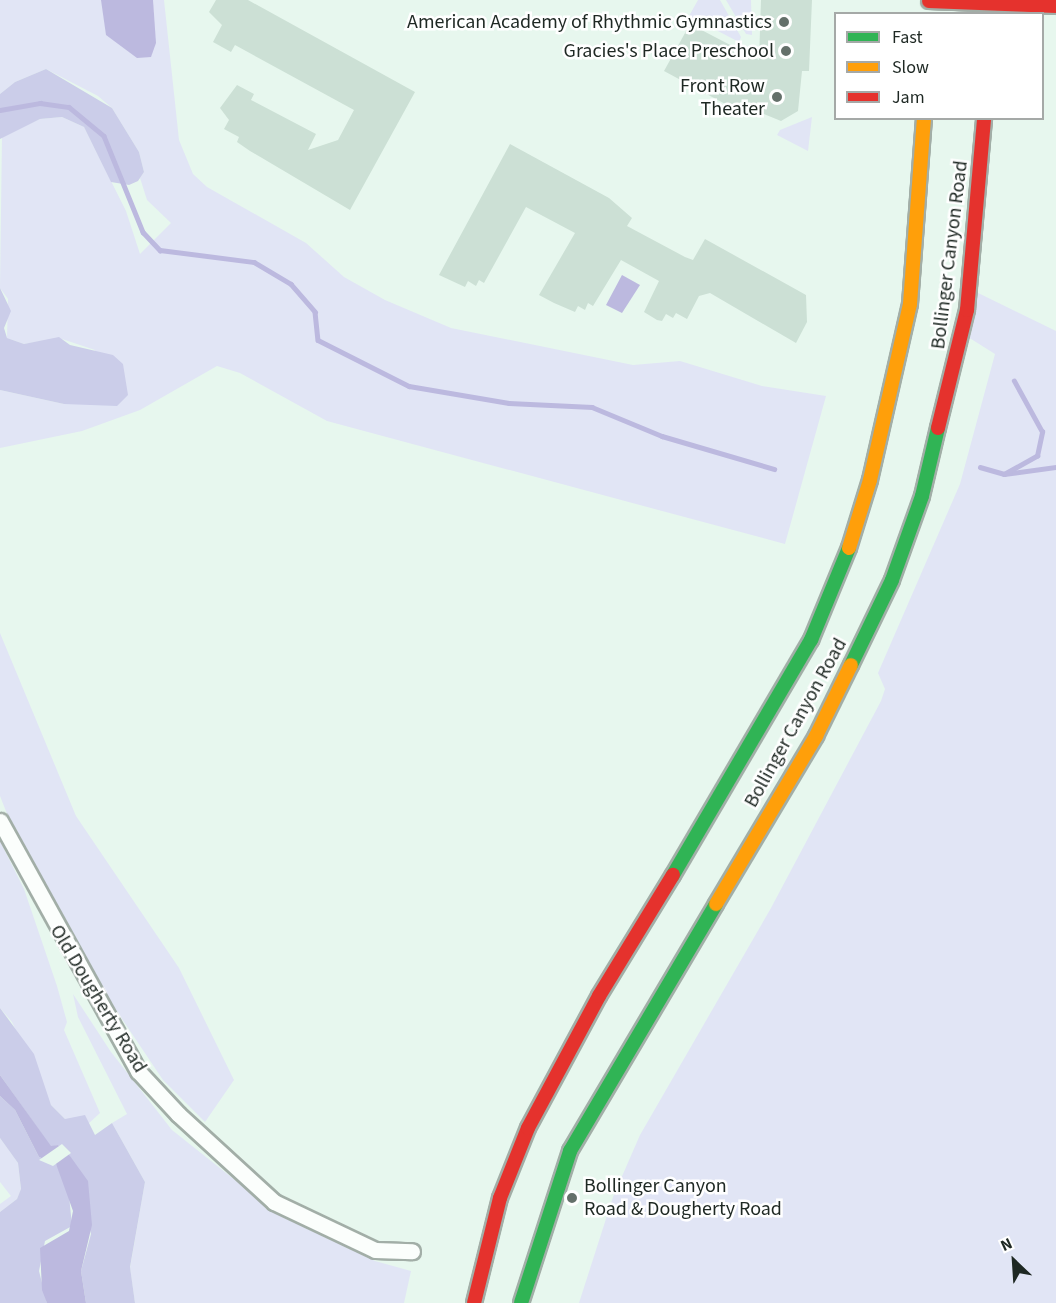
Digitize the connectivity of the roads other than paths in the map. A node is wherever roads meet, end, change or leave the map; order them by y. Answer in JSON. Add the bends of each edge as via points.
{"nodes":[{"id":1,"x":929,"y":0,"type":"edge"},
{"id":2,"x":986,"y":6,"type":"edge"},
{"id":3,"x":1056,"y":6,"type":"edge"},
{"id":4,"x":924,"y":120,"type":"edge"},
{"id":5,"x":984,"y":120,"type":"edge"},
{"id":6,"x":0,"y":821,"type":"edge"},
{"id":7,"x":411,"y":1251,"type":"dead end"},
{"id":8,"x":474,"y":1303,"type":"edge"},
{"id":9,"x":521,"y":1303,"type":"edge"}],
"edges":[{"from":1,"to":2,"type":"main road"},
{"from":2,"to":3,"type":"main road"},
{"from":4,"to":8,"type":"main road","name":"Bollinger Canyon Road","via":[[910,304],[870,480],[846,556],[811,640],[770,715],[593,1006],[537,1109],[500,1198]]},
{"from":5,"to":9,"type":"main road","name":"Bollinger Canyon Road","via":[[965,318],[925,485],[891,580],[816,736],[570,1151]]},
{"from":6,"to":7,"type":"street","name":"Old Dougherty Road","via":[[138,1071],[178,1114],[274,1202],[375,1250]]}]}
